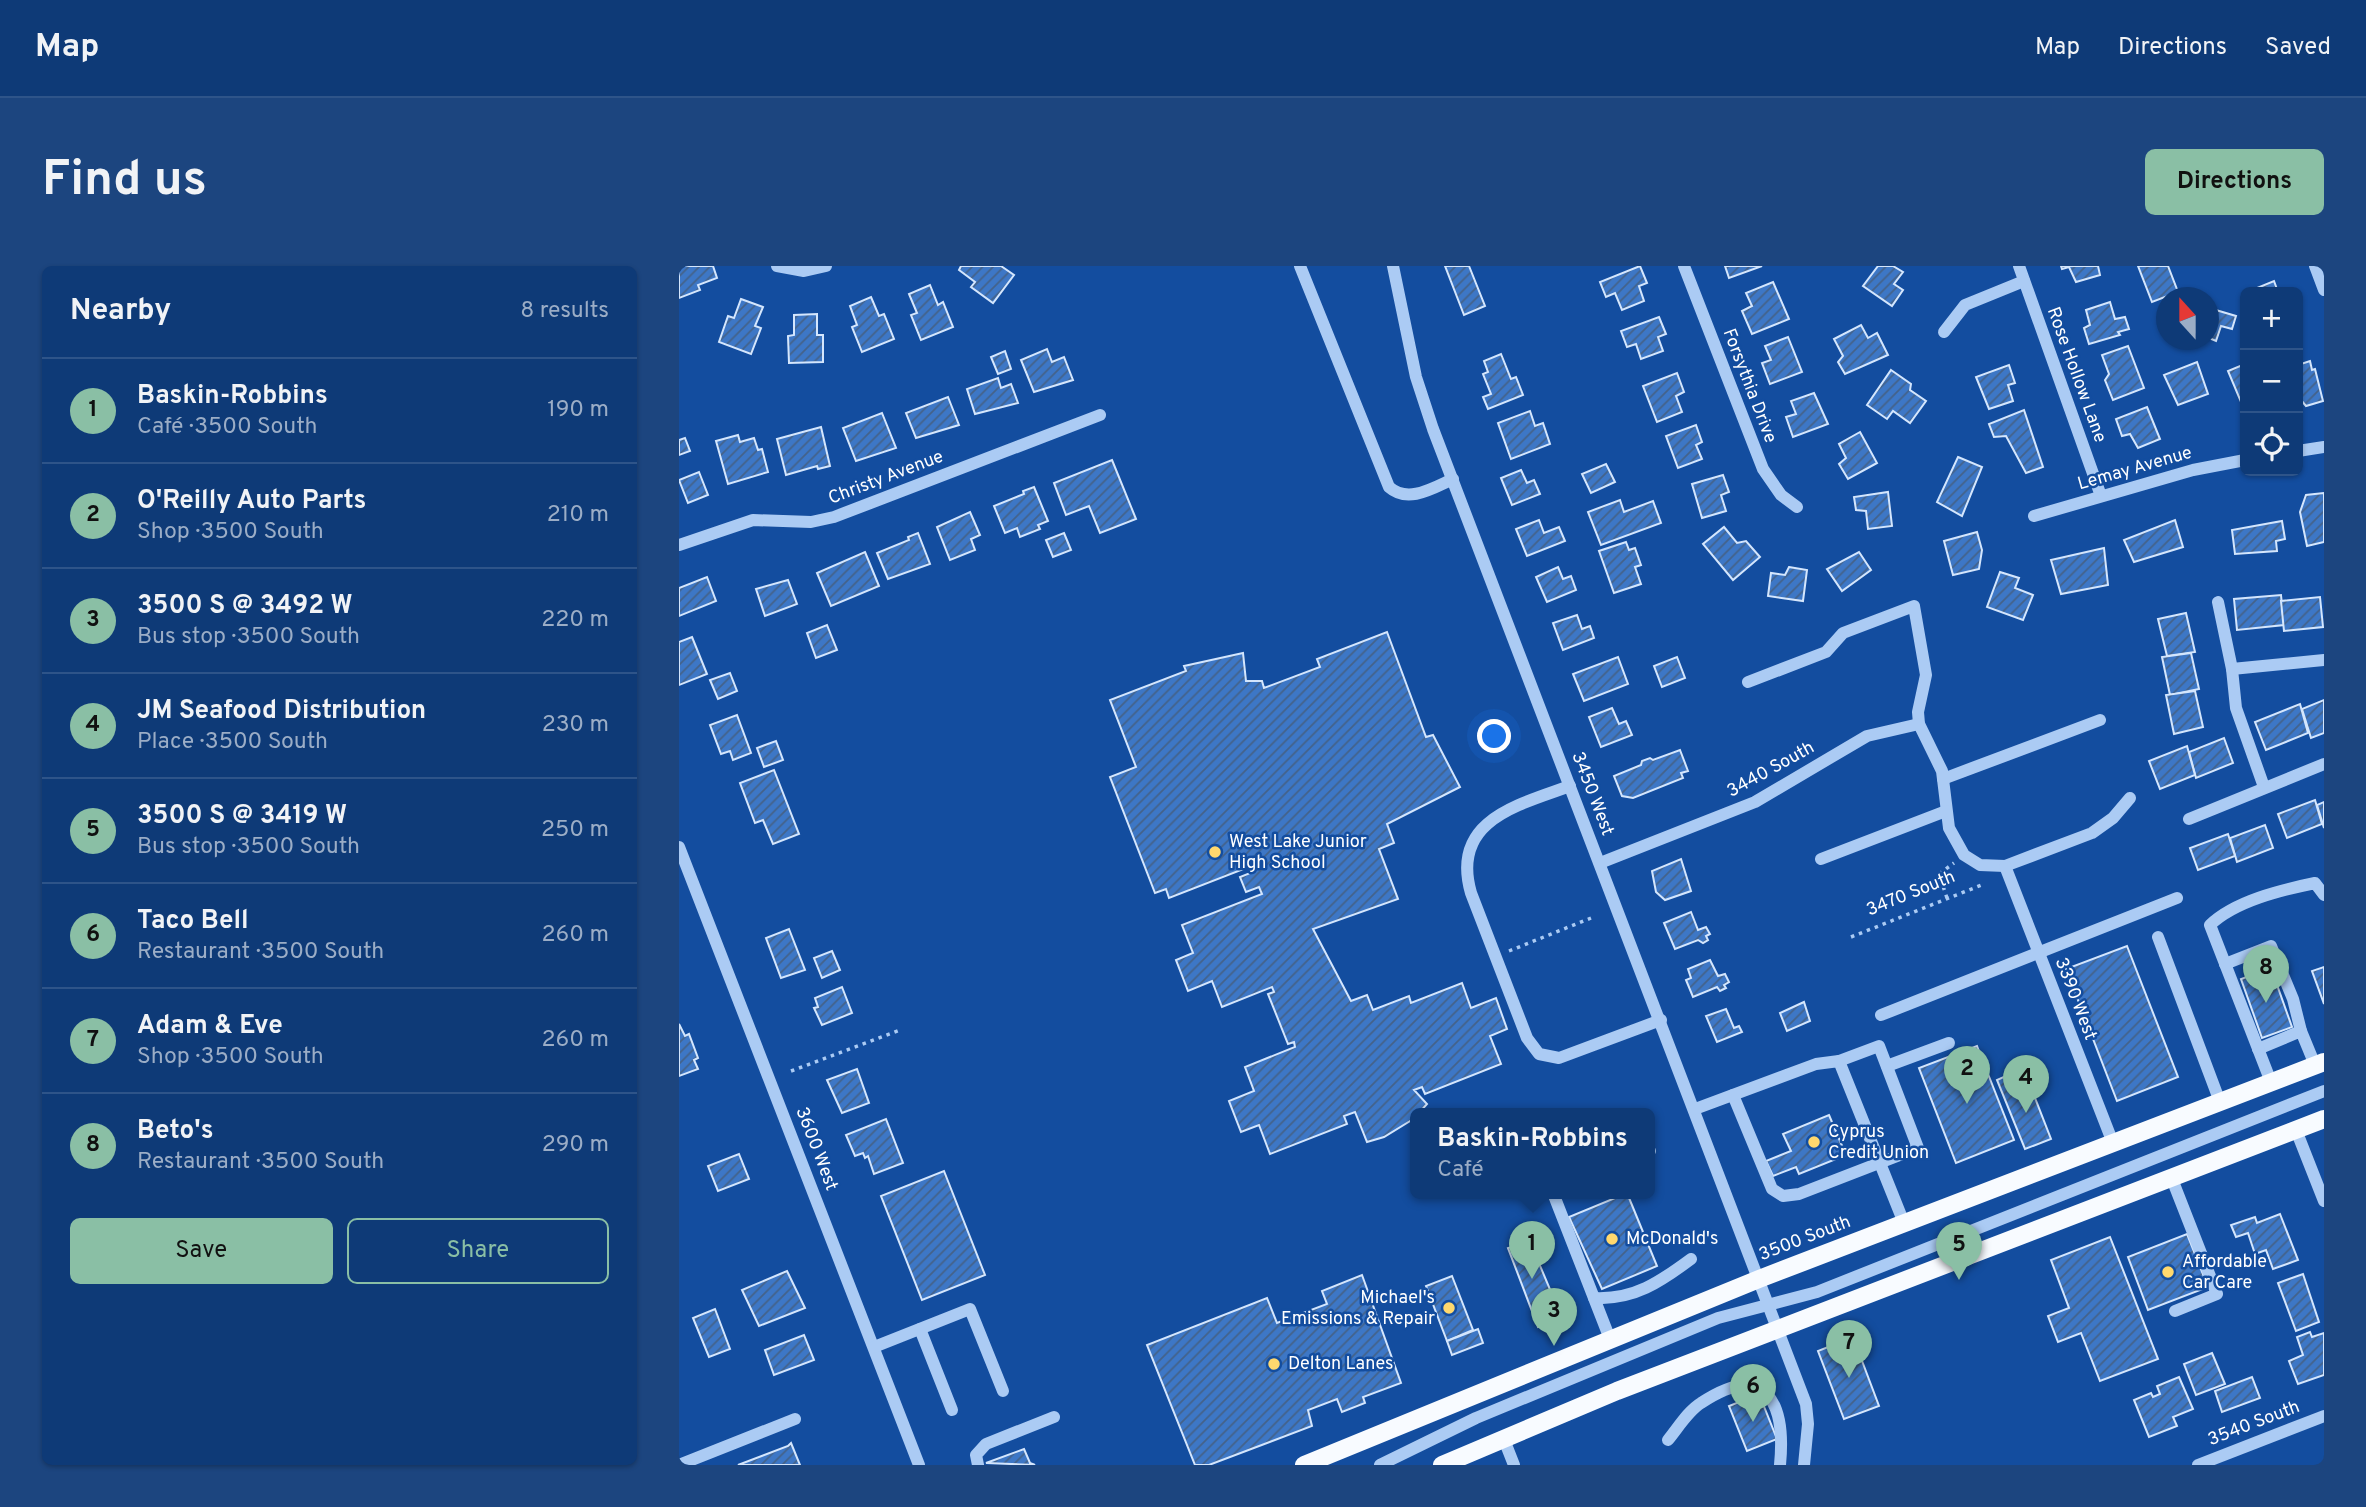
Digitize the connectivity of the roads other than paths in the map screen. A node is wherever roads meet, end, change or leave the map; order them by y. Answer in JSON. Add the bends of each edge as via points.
{"nodes":[{"id":1,"x":778,"y":266,"type":"edge"},
{"id":2,"x":826,"y":266,"type":"edge"},
{"id":3,"x":1300,"y":266,"type":"edge"},
{"id":4,"x":1393,"y":266,"type":"edge"},
{"id":5,"x":1684,"y":266,"type":"edge"},
{"id":6,"x":2019,"y":266,"type":"edge"},
{"id":7,"x":2315,"y":266,"type":"edge"},
{"id":8,"x":2024,"y":281,"type":"junction"},
{"id":9,"x":2324,"y":290,"type":"edge"},
{"id":10,"x":1944,"y":332,"type":"dead end"},
{"id":11,"x":1100,"y":415,"type":"dead end"},
{"id":12,"x":2324,"y":447,"type":"edge"},
{"id":13,"x":2303,"y":450,"type":"edge"},
{"id":14,"x":2240,"y":461,"type":"edge"},
{"id":15,"x":1453,"y":479,"type":"junction"},
{"id":16,"x":2101,"y":496,"type":"junction"},
{"id":17,"x":1797,"y":507,"type":"dead end"},
{"id":18,"x":2035,"y":516,"type":"dead end"},
{"id":19,"x":679,"y":545,"type":"edge"},
{"id":20,"x":2217,"y":602,"type":"dead end"},
{"id":21,"x":2324,"y":660,"type":"edge"},
{"id":22,"x":2232,"y":668,"type":"junction"},
{"id":23,"x":1748,"y":682,"type":"dead end"},
{"id":24,"x":2100,"y":720,"type":"dead end"},
{"id":25,"x":1919,"y":724,"type":"junction"},
{"id":26,"x":2324,"y":764,"type":"edge"},
{"id":27,"x":1943,"y":779,"type":"junction"},
{"id":28,"x":1570,"y":786,"type":"junction"},
{"id":29,"x":2264,"y":787,"type":"junction"},
{"id":30,"x":2130,"y":798,"type":"dead end"},
{"id":31,"x":1946,"y":811,"type":"junction"},
{"id":32,"x":2189,"y":819,"type":"dead end"},
{"id":33,"x":679,"y":846,"type":"edge"},
{"id":34,"x":1821,"y":859,"type":"dead end"},
{"id":35,"x":1600,"y":863,"type":"junction"},
{"id":36,"x":2005,"y":866,"type":"junction"},
{"id":37,"x":2324,"y":895,"type":"edge"},
{"id":38,"x":2177,"y":898,"type":"dead end"},
{"id":39,"x":2158,"y":937,"type":"dead end"},
{"id":40,"x":2038,"y":953,"type":"junction"},
{"id":41,"x":2225,"y":964,"type":"junction"},
{"id":42,"x":1881,"y":1015,"type":"dead end"},
{"id":43,"x":1661,"y":1020,"type":"junction"},
{"id":44,"x":2301,"y":1031,"type":"junction"},
{"id":45,"x":1949,"y":1043,"type":"dead end"},
{"id":46,"x":2258,"y":1049,"type":"junction"},
{"id":47,"x":1839,"y":1061,"type":"junction"},
{"id":48,"x":2320,"y":1063,"type":"edge"},
{"id":49,"x":1887,"y":1066,"type":"junction"},
{"id":50,"x":2271,"y":1082,"type":"junction"},
{"id":51,"x":2324,"y":1091,"type":"edge"},
{"id":52,"x":1733,"y":1095,"type":"junction"},
{"id":53,"x":2220,"y":1102,"type":"junction"},
{"id":54,"x":1695,"y":1109,"type":"junction"},
{"id":55,"x":2324,"y":1119,"type":"edge"},
{"id":56,"x":2296,"y":1130,"type":"junction"},
{"id":57,"x":2113,"y":1143,"type":"junction"},
{"id":58,"x":1881,"y":1162,"type":"junction"},
{"id":59,"x":2318,"y":1168,"type":"edge"},
{"id":60,"x":2172,"y":1179,"type":"junction"},
{"id":61,"x":1555,"y":1199,"type":"edge"},
{"id":62,"x":2324,"y":1201,"type":"edge"},
{"id":63,"x":1905,"y":1223,"type":"junction"},
{"id":64,"x":1691,"y":1259,"type":"dead end"},
{"id":65,"x":1759,"y":1279,"type":"junction"},
{"id":66,"x":1594,"y":1298,"type":"junction"},
{"id":67,"x":1769,"y":1304,"type":"junction"},
{"id":68,"x":2175,"y":1311,"type":"dead end"},
{"id":69,"x":920,"y":1329,"type":"junction"},
{"id":70,"x":1779,"y":1329,"type":"junction"},
{"id":71,"x":1610,"y":1339,"type":"junction"},
{"id":72,"x":874,"y":1347,"type":"junction"},
{"id":73,"x":1003,"y":1391,"type":"dead end"},
{"id":74,"x":953,"y":1410,"type":"dead end"},
{"id":75,"x":2324,"y":1416,"type":"edge"},
{"id":76,"x":1054,"y":1417,"type":"dead end"},
{"id":77,"x":795,"y":1419,"type":"dead end"},
{"id":78,"x":1503,"y":1437,"type":"junction"},
{"id":79,"x":1668,"y":1440,"type":"dead end"},
{"id":80,"x":679,"y":1465,"type":"edge"},
{"id":81,"x":919,"y":1465,"type":"edge"},
{"id":82,"x":978,"y":1465,"type":"edge"},
{"id":83,"x":1304,"y":1465,"type":"edge"},
{"id":84,"x":1380,"y":1465,"type":"edge"},
{"id":85,"x":1443,"y":1465,"type":"edge"},
{"id":86,"x":1514,"y":1465,"type":"edge"},
{"id":87,"x":1780,"y":1465,"type":"edge"},
{"id":88,"x":1804,"y":1465,"type":"edge"},
{"id":89,"x":2197,"y":1465,"type":"edge"}],
"edges":[{"from":1,"to":2,"type":"street","via":[[804,271]]},
{"from":3,"to":15,"type":"street","via":[[1389,487],[1396,493],[1415,495]]},
{"from":4,"to":15,"type":"street","name":"3450 West","via":[[1416,377]]},
{"from":5,"to":17,"type":"street","name":"Forsythia Drive","via":[[1763,469],[1781,495]]},
{"from":6,"to":8,"type":"street","name":"Rose Hollow Lane"},
{"from":7,"to":9,"type":"street"},
{"from":8,"to":10,"type":"street","via":[[1965,305]]},
{"from":8,"to":16,"type":"street","name":"Rose Hollow Lane"},
{"from":11,"to":19,"type":"street","name":"Christy Avenue","via":[[834,517],[811,522],[753,520]]},
{"from":12,"to":13,"type":"street"},
{"from":14,"to":16,"type":"street","name":"Lemay Avenue"},
{"from":15,"to":28,"type":"street","name":"3450 West"},
{"from":16,"to":18,"type":"street","name":"Lemay Avenue"},
{"from":20,"to":22,"type":"street"},
{"from":21,"to":22,"type":"street"},
{"from":22,"to":29,"type":"street","via":[[2237,709]]},
{"from":23,"to":25,"type":"street","via":[[1826,652],[1843,633],[1914,606],[1926,675]]},
{"from":24,"to":27,"type":"street"},
{"from":25,"to":27,"type":"street"},
{"from":25,"to":35,"type":"street","name":"3440 South","via":[[1867,736],[1755,802]]},
{"from":26,"to":29,"type":"street"},
{"from":27,"to":31,"type":"street"},
{"from":28,"to":35,"type":"street","name":"3450 West"},
{"from":28,"to":43,"type":"street","via":[[1503,812],[1485,825],[1469,851],[1471,893],[1530,1044],[1539,1054],[1551,1058]]},
{"from":29,"to":32,"type":"street"},
{"from":30,"to":36,"type":"street","via":[[2092,833]]},
{"from":31,"to":34,"type":"street"},
{"from":31,"to":36,"type":"street","via":[[1952,837],[1964,855],[1980,865]]},
{"from":33,"to":72,"type":"street","name":"3600 West"},
{"from":35,"to":43,"type":"street","name":"3450 West"},
{"from":36,"to":40,"type":"street","name":"3390 West"},
{"from":37,"to":41,"type":"street","via":[[2315,883],[2224,912],[2210,925]]},
{"from":38,"to":40,"type":"street"},
{"from":39,"to":53,"type":"street"},
{"from":40,"to":42,"type":"street"},
{"from":40,"to":57,"type":"street","name":"3390 West"},
{"from":41,"to":44,"type":"street","via":[[2271,946]]},
{"from":41,"to":46,"type":"street"},
{"from":43,"to":54,"type":"street","name":"3450 West"},
{"from":44,"to":46,"type":"street"},
{"from":44,"to":48,"type":"street"},
{"from":45,"to":49,"type":"street"},
{"from":46,"to":50,"type":"street"},
{"from":47,"to":49,"type":"street","via":[[1879,1046]]},
{"from":47,"to":52,"type":"street","via":[[1816,1064]]},
{"from":47,"to":58,"type":"street"},
{"from":48,"to":50,"type":"main road","name":"3500 South"},
{"from":49,"to":58,"type":"street","via":[[1918,1148]]},
{"from":50,"to":53,"type":"main road","name":"3500 South"},
{"from":51,"to":67,"type":"street","via":[[1817,1292]]},
{"from":52,"to":54,"type":"street"},
{"from":52,"to":58,"type":"street","via":[[1772,1189],[1783,1196]]},
{"from":53,"to":57,"type":"main road","name":"3500 South"},
{"from":54,"to":65,"type":"street","name":"3450 West"},
{"from":55,"to":56,"type":"main road"},
{"from":56,"to":59,"type":"street"},
{"from":56,"to":60,"type":"main road"},
{"from":57,"to":63,"type":"main road","name":"3500 South"},
{"from":58,"to":63,"type":"street"},
{"from":59,"to":62,"type":"street"},
{"from":60,"to":68,"type":"street","via":[[2217,1294]]},
{"from":60,"to":70,"type":"main road"},
{"from":61,"to":66,"type":"street"},
{"from":63,"to":65,"type":"main road","name":"3500 South"},
{"from":64,"to":66,"type":"street","via":[[1659,1283],[1617,1299]]},
{"from":65,"to":67,"type":"street","name":"3450 West"},
{"from":65,"to":71,"type":"main road","name":"3500 South"},
{"from":66,"to":71,"type":"street"},
{"from":67,"to":70,"type":"street","name":"3450 West"},
{"from":67,"to":84,"type":"street","via":[[1718,1318],[1572,1377]]},
{"from":69,"to":72,"type":"street"},
{"from":69,"to":73,"type":"street","via":[[970,1309]]},
{"from":69,"to":74,"type":"street"},
{"from":70,"to":78,"type":"main road"},
{"from":70,"to":88,"type":"street","name":"3450 West","via":[[1808,1410]]},
{"from":71,"to":83,"type":"main road","name":"3500 South"},
{"from":72,"to":81,"type":"street","name":"3600 West"},
{"from":75,"to":89,"type":"street","name":"3540 South"},
{"from":76,"to":82,"type":"street","via":[[986,1444],[976,1455]]},
{"from":77,"to":80,"type":"street"},
{"from":78,"to":85,"type":"main road"},
{"from":78,"to":86,"type":"street"},
{"from":79,"to":87,"type":"street","via":[[1699,1403],[1742,1385],[1757,1385],[1767,1394],[1781,1429]]}]}
